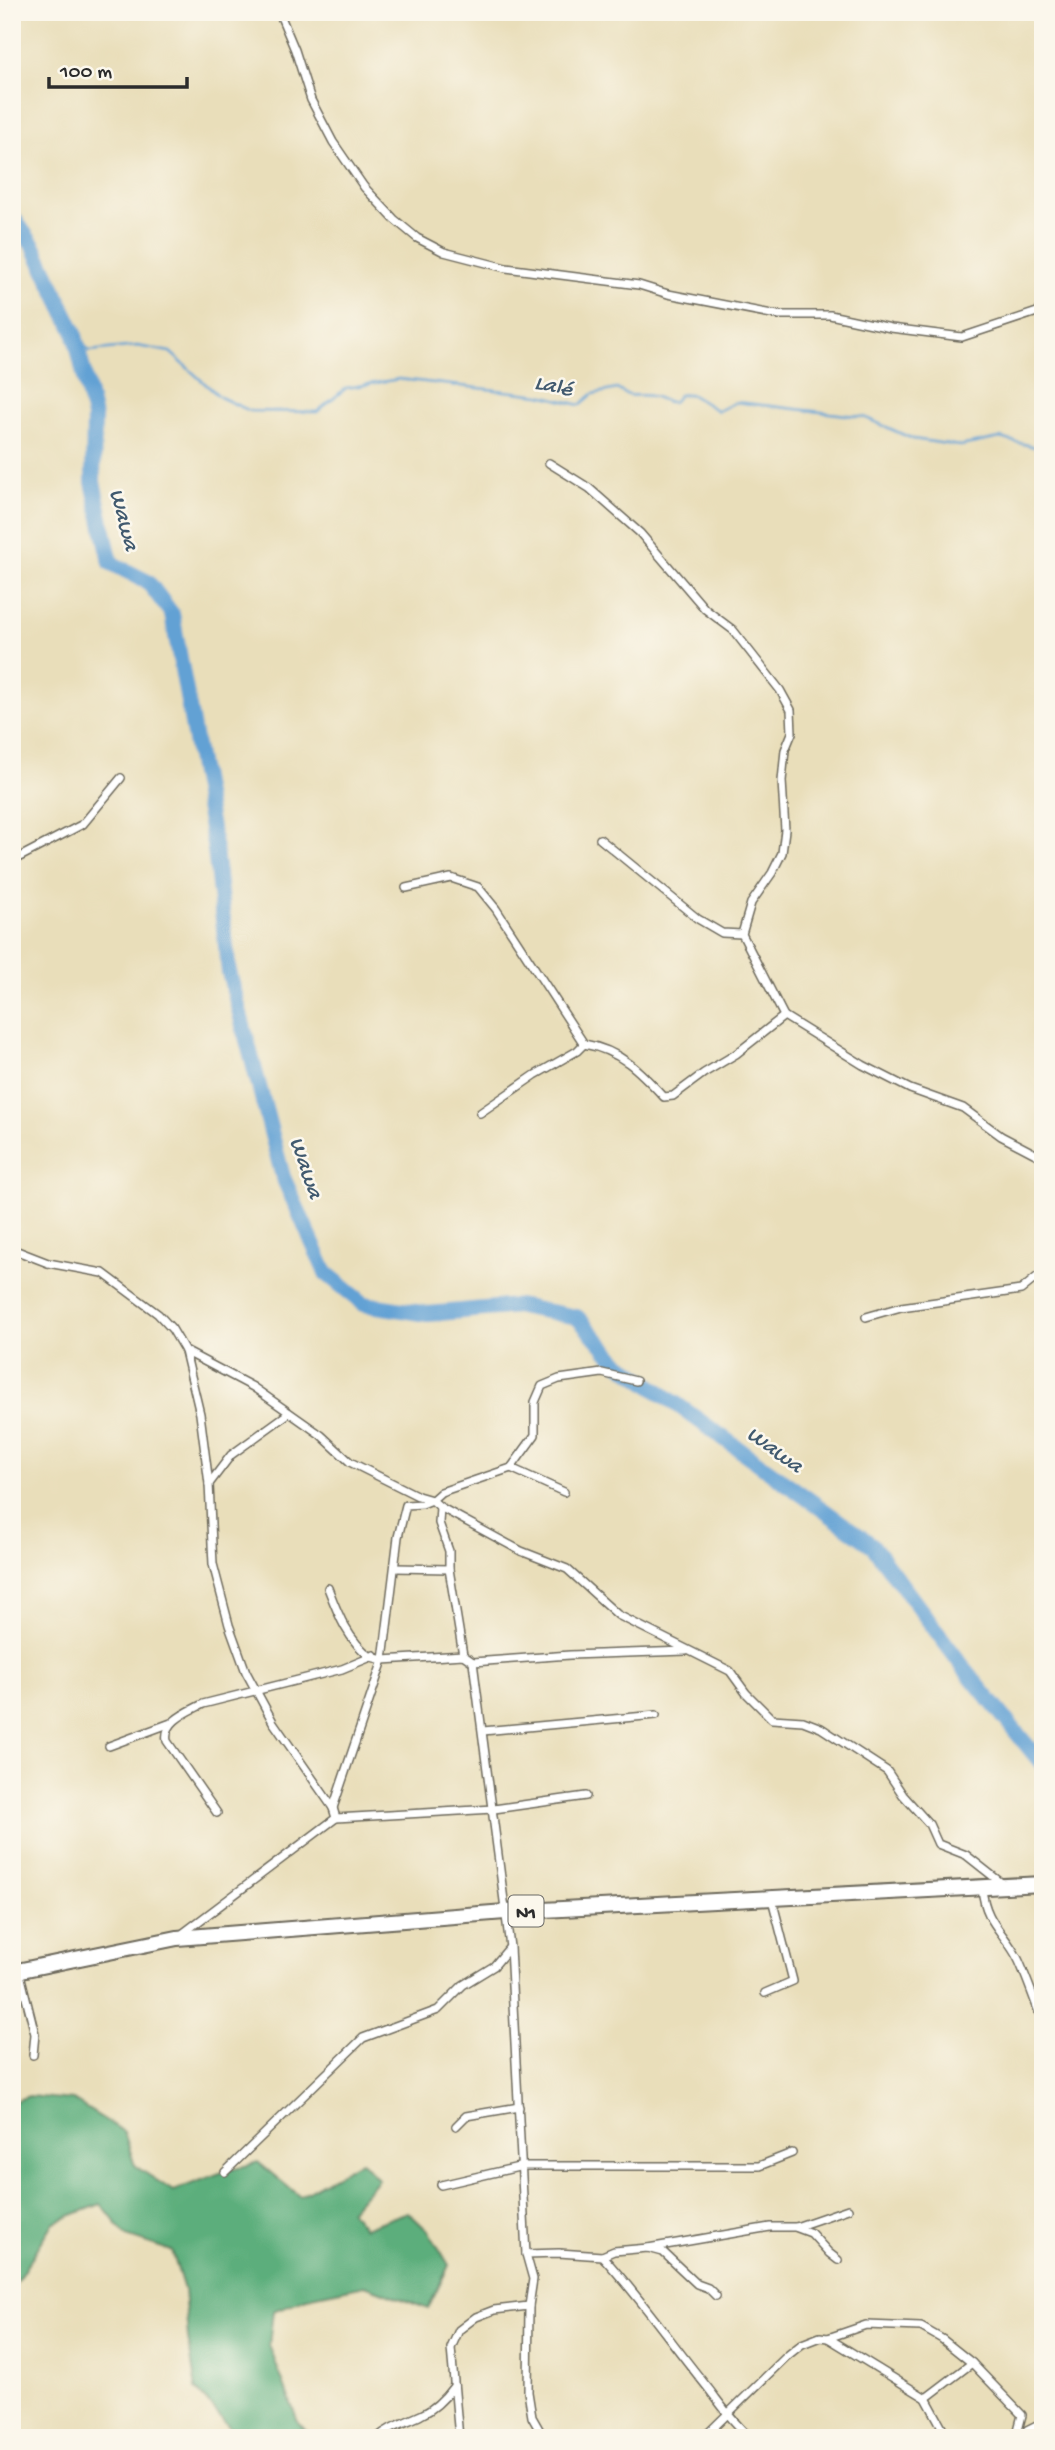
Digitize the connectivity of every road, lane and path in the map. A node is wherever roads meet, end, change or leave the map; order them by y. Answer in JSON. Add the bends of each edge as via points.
{"nodes":[{"id":1,"x":279,"y":12,"type":"edge"},
{"id":2,"x":1043,"y":310,"type":"edge"},
{"id":3,"x":549,"y":463,"type":"dead end"},
{"id":4,"x":121,"y":778,"type":"dead end"},
{"id":5,"x":600,"y":839,"type":"dead end"},
{"id":6,"x":12,"y":861,"type":"edge"},
{"id":7,"x":406,"y":888,"type":"dead end"},
{"id":8,"x":742,"y":934,"type":"junction"},
{"id":9,"x":784,"y":1016,"type":"junction"},
{"id":10,"x":584,"y":1044,"type":"junction"},
{"id":11,"x":480,"y":1113,"type":"dead end"},
{"id":12,"x":1043,"y":1158,"type":"edge"},
{"id":13,"x":12,"y":1250,"type":"edge"},
{"id":14,"x":1043,"y":1272,"type":"edge"},
{"id":15,"x":866,"y":1317,"type":"dead end"},
{"id":16,"x":185,"y":1351,"type":"junction"},
{"id":17,"x":636,"y":1381,"type":"dead end"},
{"id":18,"x":289,"y":1413,"type":"junction"},
{"id":19,"x":511,"y":1468,"type":"junction"},
{"id":20,"x":209,"y":1484,"type":"junction"},
{"id":21,"x":564,"y":1492,"type":"dead end"},
{"id":22,"x":432,"y":1500,"type":"junction"},
{"id":23,"x":440,"y":1507,"type":"junction"},
{"id":24,"x":395,"y":1568,"type":"junction"},
{"id":25,"x":449,"y":1569,"type":"junction"},
{"id":26,"x":328,"y":1588,"type":"dead end"},
{"id":27,"x":384,"y":1651,"type":"junction"},
{"id":28,"x":686,"y":1651,"type":"junction"},
{"id":29,"x":463,"y":1655,"type":"junction"},
{"id":30,"x":371,"y":1657,"type":"junction"},
{"id":31,"x":383,"y":1660,"type":"junction"},
{"id":32,"x":473,"y":1662,"type":"junction"},
{"id":33,"x":257,"y":1692,"type":"junction"},
{"id":34,"x":656,"y":1715,"type":"dead end"},
{"id":35,"x":171,"y":1723,"type":"junction"},
{"id":36,"x":483,"y":1731,"type":"junction"},
{"id":37,"x":109,"y":1746,"type":"dead end"},
{"id":38,"x":586,"y":1796,"type":"dead end"},
{"id":39,"x":333,"y":1808,"type":"junction"},
{"id":40,"x":494,"y":1809,"type":"junction"},
{"id":41,"x":217,"y":1813,"type":"dead end"},
{"id":42,"x":336,"y":1818,"type":"junction"},
{"id":43,"x":1043,"y":1884,"type":"edge"},
{"id":44,"x":1004,"y":1886,"type":"junction"},
{"id":45,"x":982,"y":1888,"type":"junction"},
{"id":46,"x":771,"y":1898,"type":"junction"},
{"id":47,"x":505,"y":1912,"type":"junction"},
{"id":48,"x":177,"y":1938,"type":"junction"},
{"id":49,"x":510,"y":1947,"type":"junction"},
{"id":50,"x":16,"y":1971,"type":"edge"},
{"id":51,"x":765,"y":1993,"type":"dead end"},
{"id":52,"x":1043,"y":2023,"type":"edge"},
{"id":53,"x":33,"y":2055,"type":"dead end"},
{"id":54,"x":519,"y":2107,"type":"junction"},
{"id":55,"x":456,"y":2126,"type":"dead end"},
{"id":56,"x":792,"y":2152,"type":"dead end"},
{"id":57,"x":523,"y":2166,"type":"junction"},
{"id":58,"x":225,"y":2172,"type":"dead end"},
{"id":59,"x":441,"y":2185,"type":"dead end"},
{"id":60,"x":848,"y":2209,"type":"dead end"},
{"id":61,"x":795,"y":2227,"type":"junction"},
{"id":62,"x":648,"y":2248,"type":"junction"},
{"id":63,"x":526,"y":2254,"type":"junction"},
{"id":64,"x":603,"y":2256,"type":"junction"},
{"id":65,"x":838,"y":2260,"type":"dead end"},
{"id":66,"x":716,"y":2296,"type":"dead end"},
{"id":67,"x":529,"y":2306,"type":"junction"},
{"id":68,"x":828,"y":2338,"type":"junction"},
{"id":69,"x":972,"y":2363,"type":"junction"},
{"id":70,"x":454,"y":2385,"type":"junction"},
{"id":71,"x":926,"y":2398,"type":"junction"},
{"id":72,"x":729,"y":2414,"type":"junction"},
{"id":73,"x":1043,"y":2422,"type":"edge"},
{"id":74,"x":377,"y":2438,"type":"edge"},
{"id":75,"x":459,"y":2438,"type":"edge"},
{"id":76,"x":544,"y":2438,"type":"edge"},
{"id":77,"x":703,"y":2438,"type":"edge"},
{"id":78,"x":751,"y":2438,"type":"edge"},
{"id":79,"x":948,"y":2438,"type":"edge"},
{"id":80,"x":1017,"y":2438,"type":"edge"}],
"edges":[{"from":1,"to":2,"type":"street","via":[[311,100],[333,142],[364,187],[394,219],[444,252],[506,268],[639,285],[777,315],[830,315],[962,337]]},
{"from":3,"to":8,"type":"street","via":[[589,488],[640,534],[705,609],[733,630],[791,710],[792,733],[782,781],[782,853],[751,903]]},
{"from":4,"to":6,"type":"street","via":[[83,824]]},
{"from":5,"to":8,"type":"street","via":[[698,919],[722,933]]},
{"from":7,"to":10,"type":"street","via":[[451,878],[478,887]]},
{"from":8,"to":9,"type":"street"},
{"from":9,"to":10,"type":"street","via":[[673,1096],[664,1097],[618,1054]]},
{"from":9,"to":12,"type":"street","via":[[886,1077],[962,1108]]},
{"from":10,"to":11,"type":"street"},
{"from":13,"to":16,"type":"street","via":[[48,1263],[103,1273],[158,1314]]},
{"from":14,"to":15,"type":"street","via":[[1021,1290],[901,1307]]},
{"from":16,"to":18,"type":"street","via":[[253,1387]]},
{"from":16,"to":20,"type":"street","via":[[200,1414]]},
{"from":17,"to":19,"type":"street","via":[[602,1373],[542,1386],[535,1402],[535,1435]]},
{"from":18,"to":20,"type":"street","via":[[231,1455]]},
{"from":18,"to":22,"type":"street","via":[[350,1462]]},
{"from":19,"to":21,"type":"street"},
{"from":19,"to":22,"type":"street","via":[[441,1492]]},
{"from":20,"to":33,"type":"street","via":[[213,1564],[229,1625]]},
{"from":22,"to":23,"type":"street"},
{"from":22,"to":24,"type":"street","via":[[406,1505]]},
{"from":23,"to":25,"type":"street"},
{"from":23,"to":28,"type":"street","via":[[521,1551],[567,1569],[618,1615]]},
{"from":24,"to":25,"type":"street"},
{"from":24,"to":27,"type":"street"},
{"from":25,"to":29,"type":"street"},
{"from":26,"to":30,"type":"street","via":[[345,1628],[359,1649]]},
{"from":27,"to":30,"type":"street"},
{"from":27,"to":31,"type":"street"},
{"from":28,"to":32,"type":"street"},
{"from":28,"to":44,"type":"street","via":[[730,1671],[772,1719],[803,1721],[821,1728],[887,1771],[929,1824],[938,1844],[966,1855]]},
{"from":29,"to":31,"type":"street"},
{"from":29,"to":32,"type":"street"},
{"from":30,"to":31,"type":"street"},
{"from":30,"to":33,"type":"street"},
{"from":31,"to":39,"type":"street"},
{"from":32,"to":36,"type":"street"},
{"from":33,"to":35,"type":"street","via":[[204,1704]]},
{"from":33,"to":39,"type":"street"},
{"from":34,"to":36,"type":"street"},
{"from":35,"to":37,"type":"street"},
{"from":35,"to":41,"type":"street","via":[[167,1741]]},
{"from":36,"to":40,"type":"street"},
{"from":38,"to":40,"type":"street"},
{"from":39,"to":42,"type":"street"},
{"from":40,"to":42,"type":"street"},
{"from":40,"to":47,"type":"street"},
{"from":42,"to":48,"type":"street"},
{"from":43,"to":44,"type":"highway","number":"N1"},
{"from":44,"to":45,"type":"highway","number":"N1"},
{"from":45,"to":46,"type":"highway","number":"N1"},
{"from":45,"to":52,"type":"street","via":[[993,1925],[1018,1958]]},
{"from":46,"to":47,"type":"highway","number":"N1"},
{"from":46,"to":51,"type":"street","via":[[793,1981]]},
{"from":47,"to":48,"type":"highway","number":"N1"},
{"from":47,"to":49,"type":"street"},
{"from":48,"to":50,"type":"highway","number":"N1"},
{"from":49,"to":54,"type":"street"},
{"from":49,"to":58,"type":"street","via":[[494,1966],[463,1985],[438,2010],[363,2038]]},
{"from":50,"to":53,"type":"street","via":[[35,2034]]},
{"from":54,"to":55,"type":"street","via":[[466,2116]]},
{"from":54,"to":57,"type":"street"},
{"from":56,"to":57,"type":"street","via":[[759,2166]]},
{"from":57,"to":59,"type":"street"},
{"from":57,"to":63,"type":"street"},
{"from":60,"to":61,"type":"street"},
{"from":61,"to":62,"type":"street","via":[[770,2227]]},
{"from":61,"to":65,"type":"street","via":[[811,2233]]},
{"from":62,"to":64,"type":"street"},
{"from":62,"to":66,"type":"street","via":[[663,2252]]},
{"from":63,"to":64,"type":"street"},
{"from":63,"to":67,"type":"street","via":[[533,2279]]},
{"from":64,"to":72,"type":"street"},
{"from":67,"to":70,"type":"street","via":[[476,2316],[459,2330],[451,2348]]},
{"from":67,"to":76,"type":"street","via":[[528,2392]]},
{"from":68,"to":69,"type":"street","via":[[866,2325],[921,2327]]},
{"from":68,"to":71,"type":"street"},
{"from":68,"to":72,"type":"street","via":[[820,2337],[794,2350]]},
{"from":69,"to":71,"type":"street"},
{"from":69,"to":80,"type":"street","via":[[1022,2415]]},
{"from":70,"to":74,"type":"street","via":[[424,2414],[387,2428]]},
{"from":70,"to":75,"type":"street"},
{"from":71,"to":79,"type":"street"},
{"from":72,"to":77,"type":"street"},
{"from":72,"to":78,"type":"street"},
{"from":73,"to":80,"type":"street"}]}
